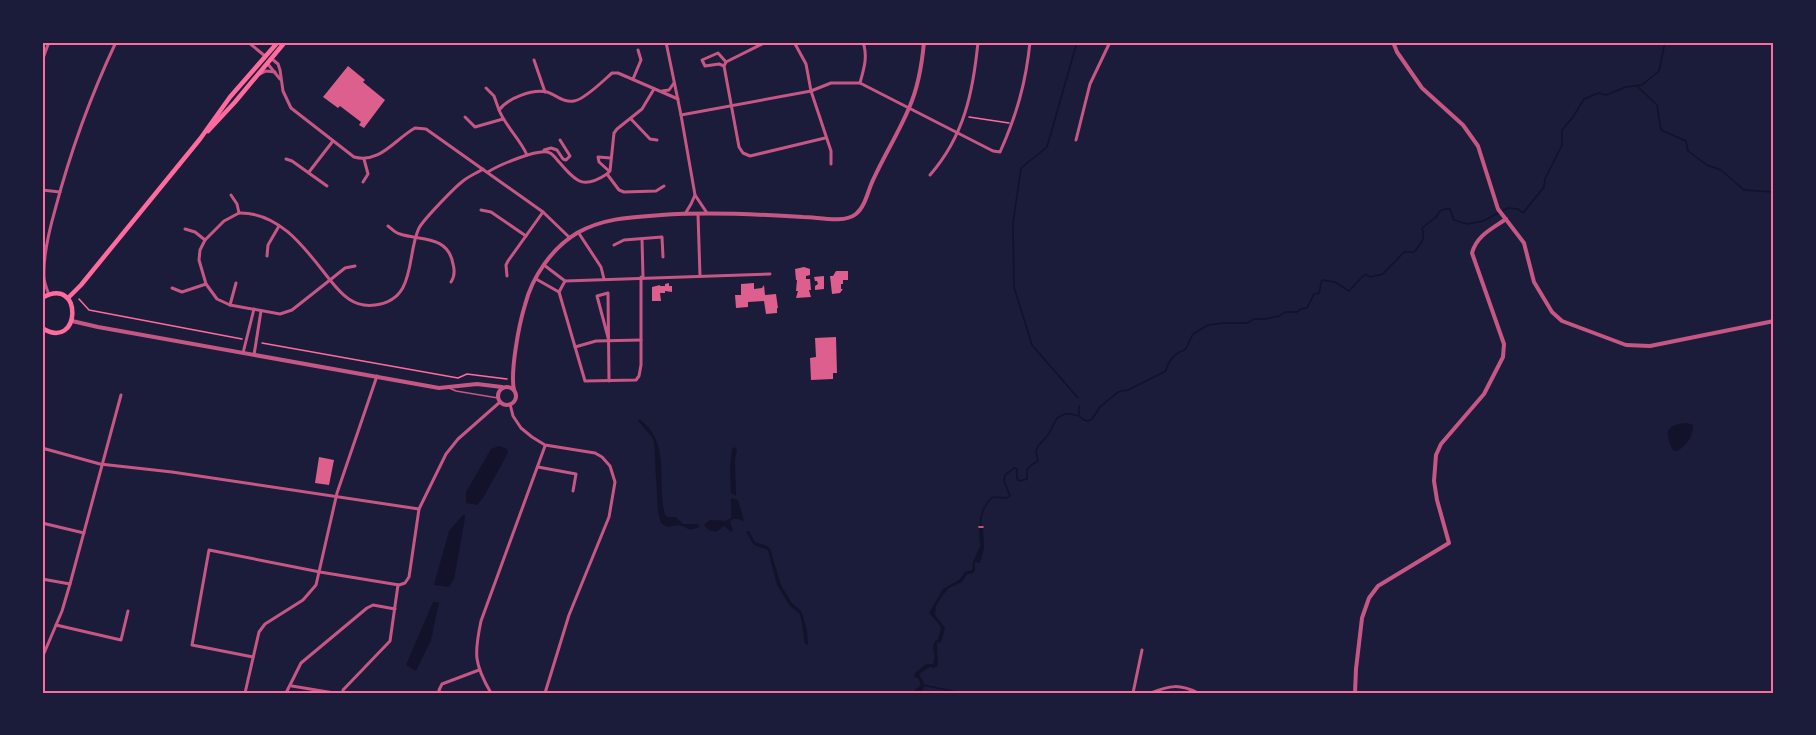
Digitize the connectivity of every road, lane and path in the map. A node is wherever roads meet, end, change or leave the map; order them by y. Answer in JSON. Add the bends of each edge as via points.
{"nodes":[{"id":1,"x":49,"y":42,"type":"edge"},
{"id":2,"x":116,"y":42,"type":"edge"},
{"id":3,"x":248,"y":42,"type":"edge"},
{"id":4,"x":278,"y":42,"type":"edge"},
{"id":5,"x":285,"y":42,"type":"edge"},
{"id":6,"x":666,"y":42,"type":"edge"},
{"id":7,"x":765,"y":42,"type":"edge"},
{"id":8,"x":794,"y":42,"type":"edge"},
{"id":9,"x":864,"y":42,"type":"edge"},
{"id":10,"x":924,"y":42,"type":"edge"},
{"id":11,"x":978,"y":42,"type":"edge"},
{"id":12,"x":1030,"y":42,"type":"edge"},
{"id":13,"x":1110,"y":42,"type":"edge"},
{"id":14,"x":1393,"y":42,"type":"edge"},
{"id":15,"x":638,"y":50,"type":"dead end"},
{"id":16,"x":265,"y":57,"type":"junction"},
{"id":17,"x":271,"y":58,"type":"junction"},
{"id":18,"x":534,"y":60,"type":"dead end"},
{"id":19,"x":42,"y":61,"type":"edge"},
{"id":20,"x":267,"y":63,"type":"junction"},
{"id":21,"x":725,"y":64,"type":"junction"},
{"id":22,"x":275,"y":72,"type":"junction"},
{"id":23,"x":257,"y":76,"type":"junction"},
{"id":24,"x":633,"y":79,"type":"junction"},
{"id":25,"x":281,"y":81,"type":"junction"},
{"id":26,"x":860,"y":82,"type":"junction"},
{"id":27,"x":674,"y":83,"type":"junction"},
{"id":28,"x":486,"y":88,"type":"dead end"},
{"id":29,"x":654,"y":88,"type":"junction"},
{"id":30,"x":811,"y":91,"type":"junction"},
{"id":31,"x":545,"y":92,"type":"junction"},
{"id":32,"x":662,"y":92,"type":"junction"},
{"id":33,"x":678,"y":99,"type":"junction"},
{"id":34,"x":731,"y":106,"type":"junction"},
{"id":35,"x":909,"y":107,"type":"junction"},
{"id":36,"x":499,"y":110,"type":"junction"},
{"id":37,"x":681,"y":115,"type":"junction"},
{"id":38,"x":465,"y":117,"type":"dead end"},
{"id":39,"x":965,"y":117,"type":"junction"},
{"id":40,"x":631,"y":118,"type":"junction"},
{"id":41,"x":503,"y":119,"type":"junction"},
{"id":42,"x":1013,"y":123,"type":"junction"},
{"id":43,"x":957,"y":132,"type":"junction"},
{"id":44,"x":825,"y":138,"type":"junction"},
{"id":45,"x":200,"y":139,"type":"junction"},
{"id":46,"x":560,"y":140,"type":"dead end"},
{"id":47,"x":657,"y":140,"type":"dead end"},
{"id":48,"x":1076,"y":140,"type":"dead end"},
{"id":49,"x":333,"y":141,"type":"junction"},
{"id":50,"x":542,"y":151,"type":"junction"},
{"id":51,"x":527,"y":155,"type":"junction"},
{"id":52,"x":611,"y":158,"type":"junction"},
{"id":53,"x":286,"y":159,"type":"dead end"},
{"id":54,"x":364,"y":159,"type":"junction"},
{"id":55,"x":831,"y":164,"type":"dead end"},
{"id":56,"x":483,"y":169,"type":"junction"},
{"id":57,"x":309,"y":172,"type":"junction"},
{"id":58,"x":488,"y":172,"type":"junction"},
{"id":59,"x":608,"y":173,"type":"junction"},
{"id":60,"x":930,"y":175,"type":"dead end"},
{"id":61,"x":363,"y":182,"type":"dead end"},
{"id":62,"x":327,"y":186,"type":"dead end"},
{"id":63,"x":664,"y":186,"type":"dead end"},
{"id":64,"x":42,"y":189,"type":"edge"},
{"id":65,"x":60,"y":192,"type":"junction"},
{"id":66,"x":231,"y":195,"type":"dead end"},
{"id":67,"x":695,"y":195,"type":"junction"},
{"id":68,"x":481,"y":210,"type":"dead end"},
{"id":69,"x":543,"y":212,"type":"junction"},
{"id":70,"x":239,"y":213,"type":"junction"},
{"id":71,"x":708,"y":213,"type":"junction"},
{"id":72,"x":685,"y":214,"type":"junction"},
{"id":73,"x":698,"y":214,"type":"junction"},
{"id":74,"x":1504,"y":218,"type":"junction"},
{"id":75,"x":279,"y":226,"type":"junction"},
{"id":76,"x":388,"y":226,"type":"dead end"},
{"id":77,"x":184,"y":229,"type":"dead end"},
{"id":78,"x":578,"y":232,"type":"junction"},
{"id":79,"x":526,"y":236,"type":"junction"},
{"id":80,"x":417,"y":238,"type":"junction"},
{"id":81,"x":570,"y":238,"type":"junction"},
{"id":82,"x":642,"y":239,"type":"junction"},
{"id":83,"x":205,"y":240,"type":"junction"},
{"id":84,"x":614,"y":245,"type":"dead end"},
{"id":85,"x":267,"y":256,"type":"dead end"},
{"id":86,"x":663,"y":257,"type":"dead end"},
{"id":87,"x":544,"y":265,"type":"junction"},
{"id":88,"x":355,"y":266,"type":"dead end"},
{"id":89,"x":770,"y":274,"type":"dead end"},
{"id":90,"x":507,"y":276,"type":"dead end"},
{"id":91,"x":700,"y":276,"type":"junction"},
{"id":92,"x":642,"y":277,"type":"junction"},
{"id":93,"x":534,"y":278,"type":"junction"},
{"id":94,"x":604,"y":279,"type":"junction"},
{"id":95,"x":330,"y":280,"type":"junction"},
{"id":96,"x":565,"y":281,"type":"junction"},
{"id":97,"x":451,"y":282,"type":"dead end"},
{"id":98,"x":236,"y":283,"type":"dead end"},
{"id":99,"x":206,"y":284,"type":"junction"},
{"id":100,"x":172,"y":288,"type":"dead end"},
{"id":101,"x":559,"y":292,"type":"junction"},
{"id":102,"x":49,"y":295,"type":"junction"},
{"id":103,"x":42,"y":298,"type":"edge"},
{"id":104,"x":68,"y":298,"type":"junction"},
{"id":105,"x":80,"y":299,"type":"dead end"},
{"id":106,"x":230,"y":305,"type":"junction"},
{"id":107,"x":254,"y":309,"type":"junction"},
{"id":108,"x":261,"y":311,"type":"junction"},
{"id":109,"x":72,"y":321,"type":"junction"},
{"id":110,"x":1774,"y":321,"type":"edge"},
{"id":111,"x":43,"y":331,"type":"edge"},
{"id":112,"x":246,"y":340,"type":"junction"},
{"id":113,"x":641,"y":340,"type":"junction"},
{"id":114,"x":609,"y":341,"type":"junction"},
{"id":115,"x":256,"y":342,"type":"junction"},
{"id":116,"x":575,"y":347,"type":"junction"},
{"id":117,"x":243,"y":353,"type":"junction"},
{"id":118,"x":254,"y":355,"type":"junction"},
{"id":119,"x":377,"y":376,"type":"junction"},
{"id":120,"x":512,"y":380,"type":"junction"},
{"id":121,"x":609,"y":381,"type":"junction"},
{"id":122,"x":488,"y":386,"type":"junction"},
{"id":123,"x":504,"y":387,"type":"junction"},
{"id":124,"x":449,"y":388,"type":"junction"},
{"id":125,"x":514,"y":390,"type":"junction"},
{"id":126,"x":121,"y":395,"type":"dead end"},
{"id":127,"x":498,"y":398,"type":"junction"},
{"id":128,"x":510,"y":404,"type":"junction"},
{"id":129,"x":545,"y":446,"type":"junction"},
{"id":130,"x":42,"y":448,"type":"edge"},
{"id":131,"x":104,"y":464,"type":"junction"},
{"id":132,"x":538,"y":467,"type":"junction"},
{"id":133,"x":573,"y":491,"type":"dead end"},
{"id":134,"x":336,"y":497,"type":"junction"},
{"id":135,"x":419,"y":509,"type":"junction"},
{"id":136,"x":42,"y":523,"type":"edge"},
{"id":137,"x":979,"y":527,"type":"dead end"},
{"id":138,"x":983,"y":527,"type":"dead end"},
{"id":139,"x":84,"y":533,"type":"junction"},
{"id":140,"x":320,"y":572,"type":"junction"},
{"id":141,"x":42,"y":579,"type":"edge"},
{"id":142,"x":70,"y":584,"type":"junction"},
{"id":143,"x":399,"y":585,"type":"junction"},
{"id":144,"x":395,"y":609,"type":"junction"},
{"id":145,"x":128,"y":611,"type":"dead end"},
{"id":146,"x":56,"y":625,"type":"junction"},
{"id":147,"x":1142,"y":650,"type":"dead end"},
{"id":148,"x":254,"y":657,"type":"junction"},
{"id":149,"x":42,"y":658,"type":"edge"},
{"id":150,"x":479,"y":670,"type":"junction"},
{"id":151,"x":291,"y":686,"type":"junction"},
{"id":152,"x":245,"y":693,"type":"edge"},
{"id":153,"x":286,"y":693,"type":"edge"},
{"id":154,"x":334,"y":693,"type":"edge"},
{"id":155,"x":343,"y":693,"type":"edge"},
{"id":156,"x":440,"y":693,"type":"edge"},
{"id":157,"x":491,"y":693,"type":"edge"},
{"id":158,"x":545,"y":693,"type":"edge"},
{"id":159,"x":1133,"y":693,"type":"edge"},
{"id":160,"x":1151,"y":693,"type":"edge"},
{"id":161,"x":1198,"y":693,"type":"edge"},
{"id":162,"x":1355,"y":693,"type":"edge"}],
"edges":[{"from":1,"to":19,"type":"street"},
{"from":2,"to":65,"type":"street"},
{"from":3,"to":16,"type":"street"},
{"from":4,"to":16,"type":"main road"},
{"from":5,"to":17,"type":"main road"},
{"from":6,"to":27,"type":"street"},
{"from":7,"to":21,"type":"street"},
{"from":8,"to":30,"type":"street","via":[[806,64]]},
{"from":9,"to":26,"type":"street","via":[[866,61]]},
{"from":10,"to":35,"type":"street"},
{"from":11,"to":39,"type":"street"},
{"from":12,"to":42,"type":"street"},
{"from":13,"to":48,"type":"street","via":[[1090,84]]},
{"from":14,"to":74,"type":"street","via":[[1422,88],[1463,125],[1478,146]]},
{"from":15,"to":24,"type":"street","via":[[641,60]]},
{"from":16,"to":17,"type":"main road"},
{"from":16,"to":20,"type":"main road"},
{"from":16,"to":45,"type":"main road"},
{"from":17,"to":20,"type":"main road"},
{"from":17,"to":25,"type":"street","via":[[278,64]]},
{"from":18,"to":31,"type":"street"},
{"from":20,"to":22,"type":"street"},
{"from":20,"to":23,"type":"main road"},
{"from":21,"to":21,"type":"street","via":[[718,53],[702,60],[705,66]]},
{"from":21,"to":34,"type":"street"},
{"from":22,"to":23,"type":"street"},
{"from":22,"to":25,"type":"street"},
{"from":23,"to":45,"type":"main road"},
{"from":24,"to":29,"type":"street"},
{"from":24,"to":31,"type":"street","via":[[612,73],[578,101],[566,101]]},
{"from":25,"to":49,"type":"street","via":[[291,108]]},
{"from":26,"to":30,"type":"street","via":[[831,83]]},
{"from":26,"to":35,"type":"street"},
{"from":27,"to":32,"type":"street"},
{"from":27,"to":33,"type":"street"},
{"from":28,"to":36,"type":"street"},
{"from":29,"to":32,"type":"street"},
{"from":29,"to":40,"type":"street","via":[[642,109]]},
{"from":30,"to":34,"type":"street"},
{"from":30,"to":44,"type":"street"},
{"from":31,"to":36,"type":"street","via":[[519,96]]},
{"from":32,"to":33,"type":"street"},
{"from":33,"to":37,"type":"street"},
{"from":34,"to":37,"type":"street"},
{"from":34,"to":44,"type":"street","via":[[739,147],[750,156]]},
{"from":35,"to":43,"type":"street"},
{"from":35,"to":71,"type":"street","via":[[863,207],[855,215],[838,219]]},
{"from":36,"to":41,"type":"street"},
{"from":37,"to":67,"type":"street"},
{"from":38,"to":41,"type":"street","via":[[475,127]]},
{"from":39,"to":42,"type":"path"},
{"from":39,"to":43,"type":"street"},
{"from":40,"to":47,"type":"street","via":[[650,139]]},
{"from":40,"to":52,"type":"street","via":[[616,129]]},
{"from":41,"to":51,"type":"street"},
{"from":42,"to":43,"type":"street","via":[[1000,152]]},
{"from":43,"to":60,"type":"street","via":[[945,158]]},
{"from":44,"to":55,"type":"street"},
{"from":45,"to":104,"type":"main road"},
{"from":46,"to":50,"type":"street","via":[[570,156],[566,160],[557,150]]},
{"from":49,"to":54,"type":"street","via":[[354,157]]},
{"from":49,"to":57,"type":"street"},
{"from":50,"to":51,"type":"street"},
{"from":50,"to":59,"type":"street","via":[[550,152],[579,181],[594,183]]},
{"from":51,"to":58,"type":"street"},
{"from":52,"to":59,"type":"street"},
{"from":52,"to":59,"type":"street","via":[[598,157]]},
{"from":53,"to":57,"type":"street"},
{"from":54,"to":56,"type":"street","via":[[384,152],[411,130],[422,128]]},
{"from":54,"to":61,"type":"street","via":[[368,174]]},
{"from":56,"to":58,"type":"street"},
{"from":56,"to":80,"type":"street","via":[[459,185],[420,226]]},
{"from":57,"to":62,"type":"street"},
{"from":58,"to":69,"type":"street"},
{"from":59,"to":63,"type":"street","via":[[624,192],[656,191]]},
{"from":64,"to":65,"type":"street"},
{"from":65,"to":102,"type":"street","via":[[44,265]]},
{"from":66,"to":70,"type":"street"},
{"from":67,"to":71,"type":"street"},
{"from":67,"to":72,"type":"street"},
{"from":68,"to":79,"type":"street","via":[[491,212]]},
{"from":69,"to":79,"type":"street"},
{"from":69,"to":81,"type":"street"},
{"from":70,"to":75,"type":"street","via":[[257,214]]},
{"from":70,"to":83,"type":"street","via":[[224,220]]},
{"from":71,"to":73,"type":"street"},
{"from":72,"to":73,"type":"street"},
{"from":72,"to":78,"type":"street","via":[[623,218]]},
{"from":73,"to":91,"type":"street"},
{"from":74,"to":110,"type":"street","via":[[1524,243],[1541,297],[1562,321],[1583,330],[1626,345],[1650,346]]},
{"from":74,"to":162,"type":"street","via":[[1480,236],[1472,253],[1504,344],[1503,357],[1484,394],[1441,444],[1437,455],[1434,481],[1449,543],[1378,586],[1369,598],[1362,618]]},
{"from":75,"to":85,"type":"street","via":[[268,245]]},
{"from":75,"to":95,"type":"street","via":[[294,235]]},
{"from":76,"to":80,"type":"street","via":[[397,234]]},
{"from":77,"to":83,"type":"street"},
{"from":78,"to":81,"type":"street"},
{"from":78,"to":94,"type":"street","via":[[601,267]]},
{"from":79,"to":90,"type":"street","via":[[506,265]]},
{"from":80,"to":95,"type":"street","via":[[408,278],[392,300],[369,306],[354,303]]},
{"from":80,"to":97,"type":"street","via":[[446,247],[454,269]]},
{"from":81,"to":87,"type":"street"},
{"from":82,"to":84,"type":"street"},
{"from":82,"to":86,"type":"street","via":[[662,237]]},
{"from":82,"to":92,"type":"street"},
{"from":83,"to":99,"type":"street","via":[[199,260]]},
{"from":87,"to":93,"type":"street"},
{"from":87,"to":96,"type":"street"},
{"from":88,"to":95,"type":"street","via":[[345,268]]},
{"from":89,"to":91,"type":"street"},
{"from":91,"to":92,"type":"street"},
{"from":92,"to":94,"type":"street"},
{"from":92,"to":113,"type":"street"},
{"from":93,"to":101,"type":"street"},
{"from":93,"to":120,"type":"street","via":[[522,315]]},
{"from":94,"to":96,"type":"street"},
{"from":95,"to":108,"type":"street","via":[[288,313]]},
{"from":96,"to":101,"type":"street"},
{"from":98,"to":106,"type":"street"},
{"from":99,"to":100,"type":"street","via":[[182,291]]},
{"from":99,"to":106,"type":"street","via":[[217,299]]},
{"from":101,"to":116,"type":"street"},
{"from":102,"to":103,"type":"main road"},
{"from":102,"to":104,"type":"main road"},
{"from":104,"to":109,"type":"main road","via":[[74,311]]},
{"from":105,"to":112,"type":"path","via":[[89,310]]},
{"from":106,"to":107,"type":"street"},
{"from":107,"to":108,"type":"street"},
{"from":107,"to":112,"type":"street"},
{"from":108,"to":115,"type":"street"},
{"from":109,"to":111,"type":"main road","via":[[60,332]]},
{"from":109,"to":117,"type":"street"},
{"from":112,"to":117,"type":"street"},
{"from":113,"to":114,"type":"street"},
{"from":113,"to":121,"type":"street","via":[[641,365],[636,380]]},
{"from":114,"to":114,"type":"street","via":[[609,322],[608,293],[597,296]]},
{"from":114,"to":116,"type":"street"},
{"from":114,"to":121,"type":"street"},
{"from":115,"to":118,"type":"street"},
{"from":115,"to":120,"type":"path","via":[[458,378],[467,374]]},
{"from":116,"to":121,"type":"street","via":[[585,381]]},
{"from":117,"to":118,"type":"street"},
{"from":118,"to":119,"type":"street"},
{"from":119,"to":124,"type":"street"},
{"from":119,"to":134,"type":"street"},
{"from":120,"to":123,"type":"street"},
{"from":120,"to":125,"type":"street"},
{"from":122,"to":123,"type":"street"},
{"from":122,"to":124,"type":"street"},
{"from":122,"to":127,"type":"street"},
{"from":123,"to":125,"type":"street"},
{"from":123,"to":127,"type":"street"},
{"from":124,"to":127,"type":"lane"},
{"from":125,"to":128,"type":"street","via":[[516,399]]},
{"from":126,"to":131,"type":"street"},
{"from":127,"to":128,"type":"street"},
{"from":127,"to":135,"type":"street","via":[[446,454]]},
{"from":128,"to":129,"type":"street","via":[[521,428]]},
{"from":129,"to":132,"type":"street"},
{"from":129,"to":158,"type":"street","via":[[595,453],[610,466],[615,482],[609,517],[569,615]]},
{"from":130,"to":131,"type":"street"},
{"from":131,"to":134,"type":"street"},
{"from":131,"to":139,"type":"street"},
{"from":132,"to":133,"type":"street","via":[[576,474]]},
{"from":132,"to":150,"type":"street","via":[[481,621],[476,656]]},
{"from":134,"to":135,"type":"street"},
{"from":134,"to":140,"type":"street"},
{"from":135,"to":143,"type":"street","via":[[409,576],[405,584]]},
{"from":136,"to":139,"type":"street"},
{"from":137,"to":138,"type":"path"},
{"from":139,"to":142,"type":"street"},
{"from":140,"to":143,"type":"street"},
{"from":140,"to":148,"type":"street","via":[[316,585],[303,600],[265,624],[259,632]]},
{"from":140,"to":148,"type":"street","via":[[209,550],[192,645]]},
{"from":141,"to":142,"type":"street"},
{"from":142,"to":146,"type":"street"},
{"from":143,"to":144,"type":"street"},
{"from":144,"to":151,"type":"street","via":[[373,605],[367,608],[302,663]]},
{"from":144,"to":155,"type":"street","via":[[390,641]]},
{"from":145,"to":146,"type":"street","via":[[121,640]]},
{"from":146,"to":149,"type":"street"},
{"from":147,"to":159,"type":"street"},
{"from":148,"to":152,"type":"street"},
{"from":150,"to":156,"type":"street","via":[[442,684]]},
{"from":150,"to":157,"type":"street"},
{"from":151,"to":153,"type":"street"},
{"from":151,"to":154,"type":"street"},
{"from":160,"to":161,"type":"street","via":[[1175,685]]}]}
